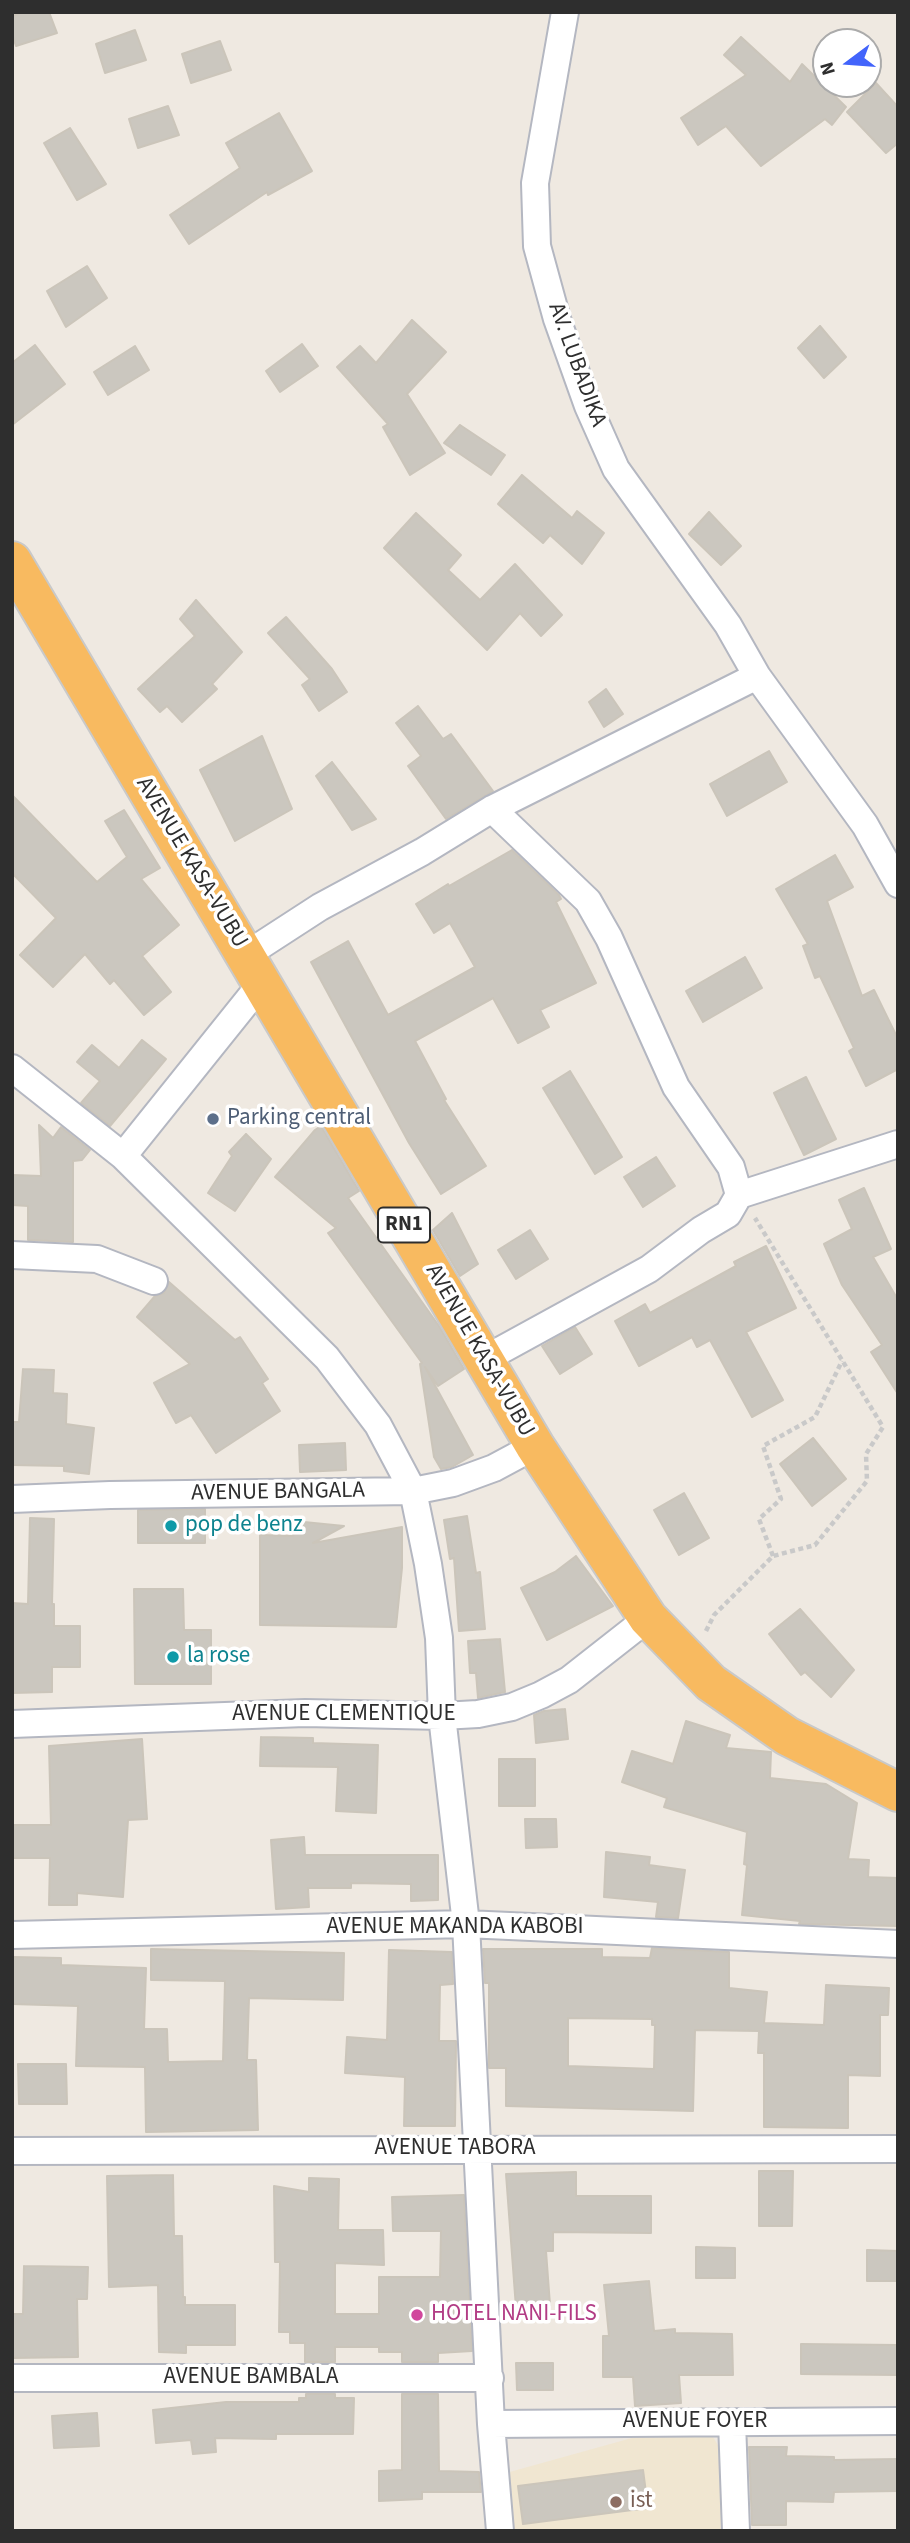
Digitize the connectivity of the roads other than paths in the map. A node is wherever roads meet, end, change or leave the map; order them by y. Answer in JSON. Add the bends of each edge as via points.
{"nodes":[{"id":1,"x":565,"y":12,"type":"edge"},
{"id":2,"x":12,"y":561,"type":"edge"},
{"id":3,"x":757,"y":676,"type":"junction"},
{"id":4,"x":492,"y":809,"type":"junction"},
{"id":5,"x":898,"y":884,"type":"edge"},
{"id":6,"x":254,"y":970,"type":"junction"},
{"id":7,"x":12,"y":1068,"type":"edge"},
{"id":8,"x":898,"y":1144,"type":"edge"},
{"id":9,"x":123,"y":1156,"type":"junction"},
{"id":10,"x":739,"y":1195,"type":"junction"},
{"id":11,"x":12,"y":1255,"type":"edge"},
{"id":12,"x":154,"y":1282,"type":"dead end"},
{"id":13,"x":483,"y":1360,"type":"junction"},
{"id":14,"x":534,"y":1447,"type":"junction"},
{"id":15,"x":413,"y":1491,"type":"junction"},
{"id":16,"x":12,"y":1499,"type":"edge"},
{"id":17,"x":648,"y":1618,"type":"junction"},
{"id":18,"x":442,"y":1716,"type":"junction"},
{"id":19,"x":12,"y":1724,"type":"edge"},
{"id":20,"x":898,"y":1793,"type":"edge"},
{"id":21,"x":466,"y":1924,"type":"junction"},
{"id":22,"x":12,"y":1935,"type":"edge"},
{"id":23,"x":898,"y":1944,"type":"edge"},
{"id":24,"x":479,"y":2149,"type":"junction"},
{"id":25,"x":898,"y":2149,"type":"edge"},
{"id":26,"x":12,"y":2151,"type":"edge"},
{"id":27,"x":12,"y":2378,"type":"edge"},
{"id":28,"x":490,"y":2378,"type":"junction"},
{"id":29,"x":898,"y":2421,"type":"edge"},
{"id":30,"x":732,"y":2422,"type":"junction"},
{"id":31,"x":491,"y":2424,"type":"junction"},
{"id":32,"x":500,"y":2531,"type":"edge"},
{"id":33,"x":736,"y":2531,"type":"edge"}],
"edges":[{"from":1,"to":3,"type":"street","name":"AV. LUBADIKA","via":[[535,183],[537,246],[556,319],[615,469],[728,625]]},
{"from":2,"to":6,"type":"highway","name":"AVENUE KASA-VUBU","number":"RN1"},
{"from":3,"to":4,"type":"street"},
{"from":3,"to":5,"type":"street","name":"AV. LUBADIKA","via":[[865,825]]},
{"from":4,"to":6,"type":"street","via":[[320,907]]},
{"from":4,"to":10,"type":"street","via":[[588,901],[610,937],[676,1087],[731,1167]]},
{"from":6,"to":9,"type":"street"},
{"from":6,"to":13,"type":"highway","name":"AVENUE KASA-VUBU","number":"RN1"},
{"from":7,"to":9,"type":"street"},
{"from":8,"to":10,"type":"street"},
{"from":9,"to":15,"type":"street","via":[[327,1358],[378,1425]]},
{"from":10,"to":13,"type":"street","via":[[728,1214],[649,1269]]},
{"from":11,"to":12,"type":"street","via":[[97,1259]]},
{"from":13,"to":14,"type":"highway","name":"AVENUE KASA-VUBU","number":"RN1"},
{"from":14,"to":15,"type":"street","name":"AVENUE BANGALA","via":[[453,1483]]},
{"from":14,"to":17,"type":"highway","name":"AVENUE KASA-VUBU","number":"RN1"},
{"from":15,"to":16,"type":"street","name":"AVENUE BANGALA"},
{"from":15,"to":18,"type":"street","via":[[439,1638]]},
{"from":17,"to":18,"type":"street","name":"AVENUE CLEMENTIQUE","via":[[569,1680],[541,1695],[512,1707]]},
{"from":17,"to":20,"type":"highway","name":"AVENUE KASA-VUBU","number":"RN1","via":[[711,1683],[787,1736]]},
{"from":18,"to":19,"type":"street","name":"AVENUE CLEMENTIQUE","via":[[306,1713]]},
{"from":18,"to":21,"type":"street"},
{"from":21,"to":22,"type":"street","name":"AVENUE MAKANDA KABOBI"},
{"from":21,"to":23,"type":"street","name":"AVENUE MAKANDA KABOBI"},
{"from":21,"to":24,"type":"street"},
{"from":24,"to":25,"type":"street","name":"AVENUE TABORA"},
{"from":24,"to":26,"type":"street","name":"AVENUE TABORA"},
{"from":24,"to":28,"type":"street"},
{"from":27,"to":28,"type":"street","name":"AVENUE BAMBALA"},
{"from":28,"to":31,"type":"street"},
{"from":29,"to":30,"type":"street","name":"AVENUE FOYER"},
{"from":30,"to":31,"type":"street","name":"AVENUE FOYER"},
{"from":30,"to":33,"type":"street"},
{"from":31,"to":32,"type":"street"}]}
